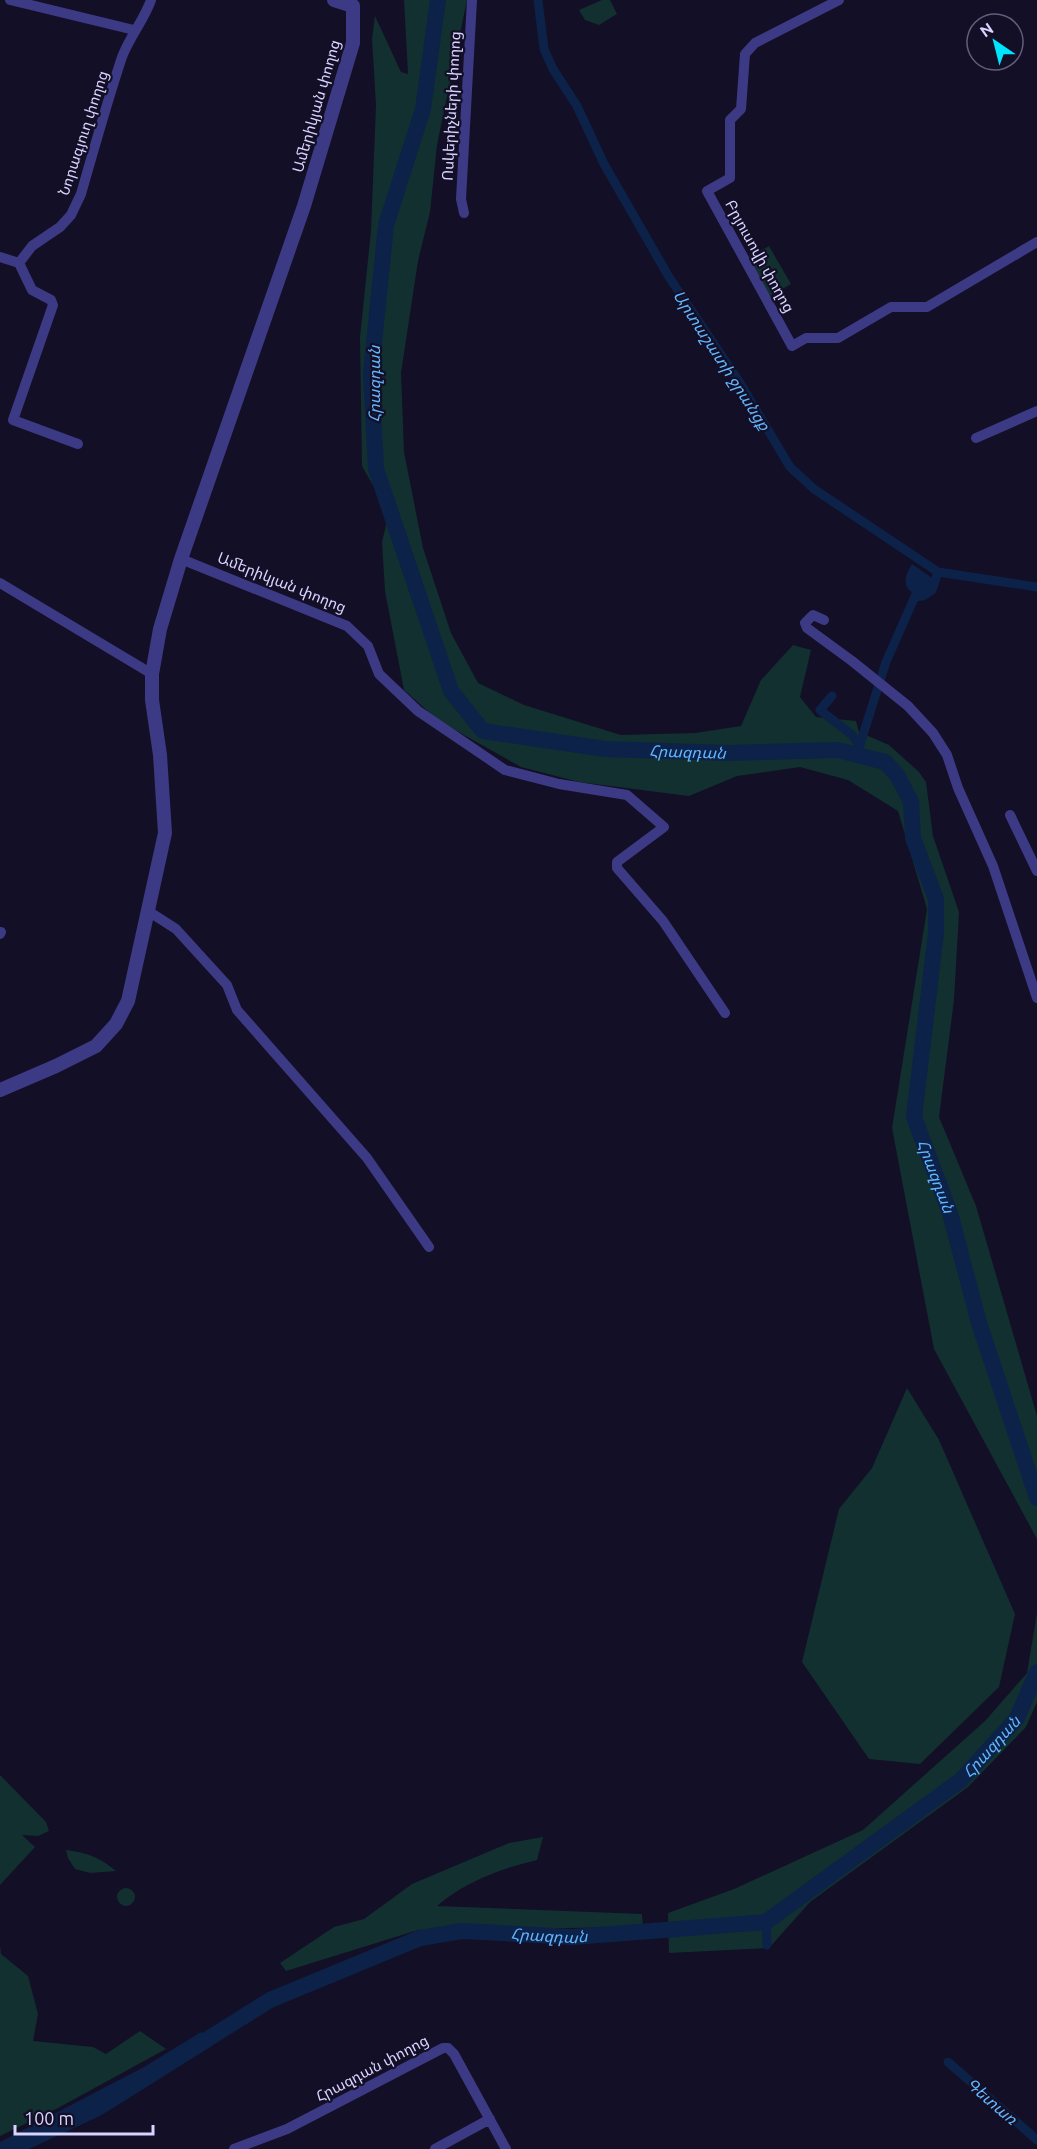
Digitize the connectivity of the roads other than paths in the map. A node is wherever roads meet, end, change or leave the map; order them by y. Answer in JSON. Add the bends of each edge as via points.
{"nodes":[{"id":1,"x":10,"y":0,"type":"edge"},
{"id":2,"x":151,"y":0,"type":"edge"},
{"id":3,"x":334,"y":0,"type":"edge"},
{"id":4,"x":472,"y":0,"type":"edge"},
{"id":5,"x":839,"y":0,"type":"edge"},
{"id":6,"x":353,"y":3,"type":"edge"},
{"id":7,"x":134,"y":30,"type":"junction"},
{"id":8,"x":464,"y":213,"type":"dead end"},
{"id":9,"x":1037,"y":242,"type":"edge"},
{"id":10,"x":0,"y":257,"type":"edge"},
{"id":11,"x":19,"y":263,"type":"junction"},
{"id":12,"x":1037,"y":411,"type":"edge"},
{"id":13,"x":976,"y":438,"type":"dead end"},
{"id":14,"x":78,"y":444,"type":"dead end"},
{"id":15,"x":181,"y":559,"type":"junction"},
{"id":16,"x":0,"y":583,"type":"edge"},
{"id":17,"x":824,"y":620,"type":"dead end"},
{"id":18,"x":152,"y":674,"type":"junction"},
{"id":19,"x":1010,"y":815,"type":"dead end"},
{"id":20,"x":1037,"y":871,"type":"edge"},
{"id":21,"x":148,"y":910,"type":"junction"},
{"id":22,"x":1037,"y":998,"type":"edge"},
{"id":23,"x":725,"y":1013,"type":"dead end"},
{"id":24,"x":0,"y":1090,"type":"edge"},
{"id":25,"x":429,"y":1247,"type":"dead end"},
{"id":26,"x":490,"y":2119,"type":"junction"},
{"id":27,"x":234,"y":2149,"type":"edge"},
{"id":28,"x":435,"y":2149,"type":"edge"},
{"id":29,"x":506,"y":2149,"type":"edge"}],
"edges":[{"from":1,"to":7,"type":"street"},
{"from":2,"to":7,"type":"street","name":"Նորագյուղ փողոց","via":[[147,14]]},
{"from":3,"to":6,"type":"street"},
{"from":4,"to":8,"type":"street","name":"Ոսկերիչների փողոց","via":[[460,199]]},
{"from":5,"to":9,"type":"street","name":"Բրյուսովի փողոց","via":[[755,43],[745,54],[741,109],[730,120],[730,178],[707,191],[792,346],[806,338],[838,338],[891,308],[927,307]]},
{"from":6,"to":15,"type":"street","name":"Ամերիկյան փողոց","via":[[353,43],[304,206]]},
{"from":7,"to":11,"type":"street","name":"Նորագյուղ փողոց","via":[[71,215],[32,246]]},
{"from":10,"to":11,"type":"street"},
{"from":11,"to":14,"type":"street","via":[[32,290],[53,305],[13,420]]},
{"from":12,"to":13,"type":"street"},
{"from":15,"to":18,"type":"street","name":"Ամերիկյան փողոց","via":[[160,629]]},
{"from":15,"to":23,"type":"street","name":"Ամերիկյան փողոց","via":[[347,626],[368,646],[379,674],[418,711],[505,770],[627,795],[664,828],[617,862],[616,867],[663,921]]},
{"from":16,"to":18,"type":"street"},
{"from":17,"to":22,"type":"street","via":[[813,615],[805,623],[908,706],[933,733],[946,755],[993,866]]},
{"from":18,"to":21,"type":"street","name":"Ամերիկյան փողոց","via":[[165,833]]},
{"from":19,"to":20,"type":"street"},
{"from":21,"to":24,"type":"street","name":"Ամերիկյան փողոց","via":[[130,992],[116,1024],[96,1046]]},
{"from":21,"to":25,"type":"street","via":[[176,928],[226,985],[237,1010],[367,1158]]},
{"from":26,"to":27,"type":"street","name":"Հրազդան փողոց","via":[[454,2054],[443,2048],[287,2129]]},
{"from":26,"to":28,"type":"street"},
{"from":26,"to":29,"type":"street"}]}
